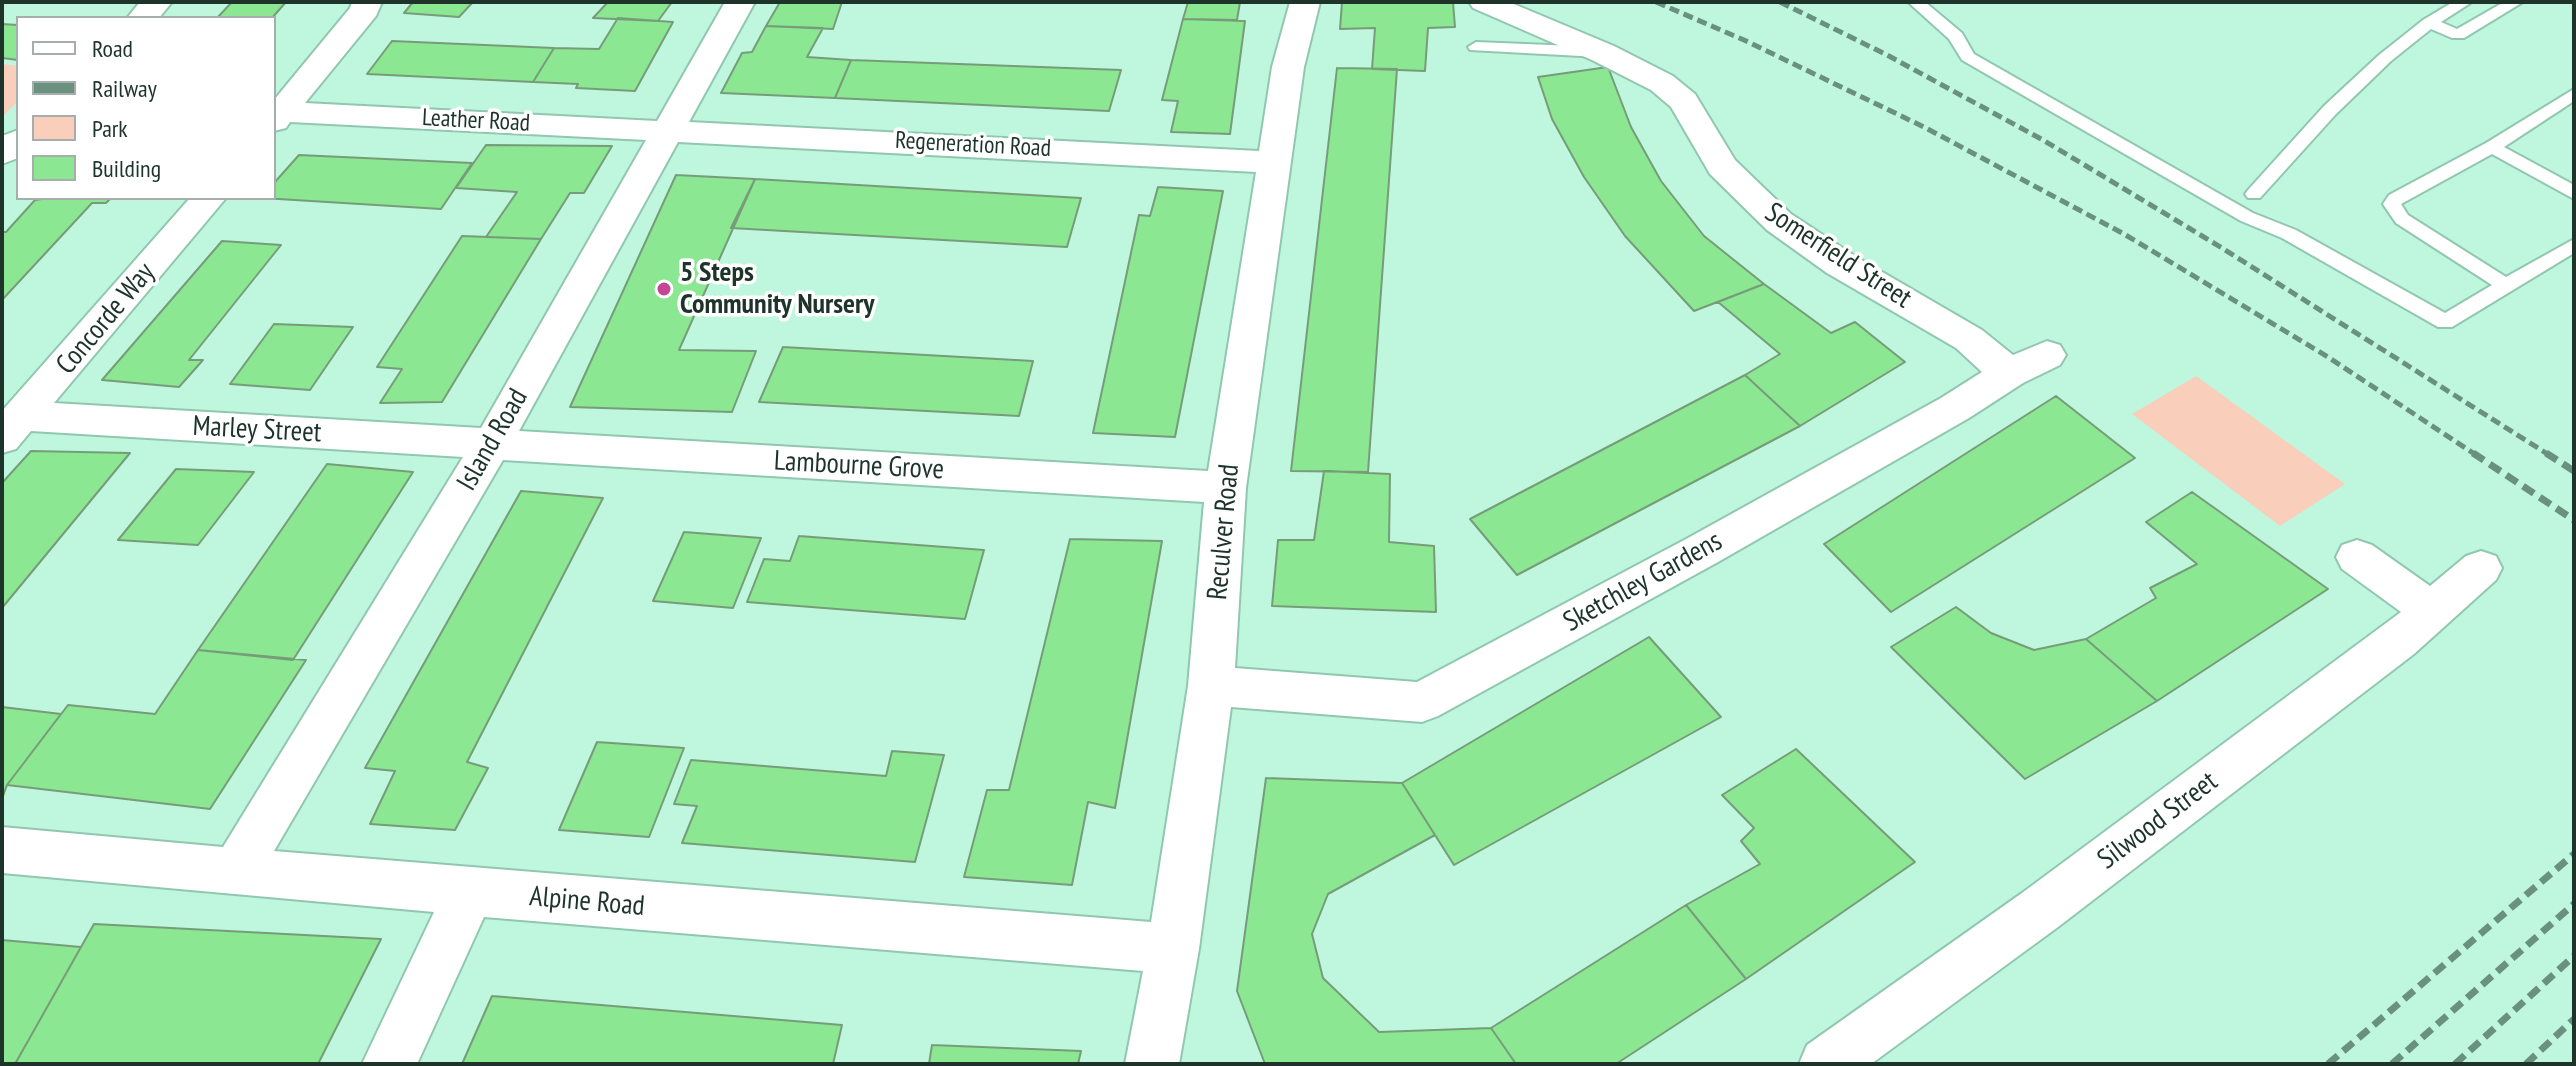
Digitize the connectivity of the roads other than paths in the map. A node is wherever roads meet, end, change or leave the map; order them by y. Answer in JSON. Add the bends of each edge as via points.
{"nodes":[{"id":1,"x":367,"y":2,"type":"edge"},
{"id":2,"x":740,"y":2,"type":"edge"},
{"id":3,"x":1305,"y":2,"type":"edge"},
{"id":4,"x":1484,"y":2,"type":"edge"},
{"id":5,"x":1916,"y":2,"type":"edge"},
{"id":6,"x":2464,"y":2,"type":"edge"},
{"id":7,"x":2515,"y":2,"type":"edge"},
{"id":8,"x":2429,"y":23,"type":"junction"},
{"id":9,"x":1476,"y":47,"type":"dead end"},
{"id":10,"x":1603,"y":53,"type":"junction"},
{"id":11,"x":2574,"y":94,"type":"edge"},
{"id":12,"x":278,"y":116,"type":"edge"},
{"id":13,"x":670,"y":129,"type":"junction"},
{"id":14,"x":2492,"y":147,"type":"junction"},
{"id":15,"x":1276,"y":162,"type":"junction"},
{"id":16,"x":2574,"y":193,"type":"edge"},
{"id":17,"x":2254,"y":194,"type":"dead end"},
{"id":18,"x":207,"y":200,"type":"edge"},
{"id":19,"x":2574,"y":245,"type":"edge"},
{"id":20,"x":2507,"y":286,"type":"junction"},
{"id":21,"x":2028,"y":364,"type":"joint"},
{"id":22,"x":12,"y":427,"type":"edge"},
{"id":23,"x":492,"y":444,"type":"junction"},
{"id":24,"x":1226,"y":488,"type":"junction"},
{"id":25,"x":2357,"y":557,"type":"dead end"},
{"id":26,"x":2481,"y":568,"type":"dead end"},
{"id":27,"x":2433,"y":612,"type":"junction"},
{"id":28,"x":1211,"y":686,"type":"junction"},
{"id":29,"x":2,"y":850,"type":"edge"},
{"id":30,"x":235,"y":872,"type":"junction"},
{"id":31,"x":470,"y":892,"type":"junction"},
{"id":32,"x":1173,"y":949,"type":"junction"},
{"id":33,"x":389,"y":1064,"type":"edge"},
{"id":34,"x":1152,"y":1064,"type":"edge"},
{"id":35,"x":1826,"y":1064,"type":"edge"}],
"edges":[{"from":1,"to":12,"type":"street"},
{"from":2,"to":13,"type":"street","name":"Island Road"},
{"from":3,"to":15,"type":"street","name":"Reculver Road","via":[[1288,67]]},
{"from":4,"to":10,"type":"street","name":"Somerfield Street"},
{"from":5,"to":20,"type":"lane","via":[[1956,36],[1968,57],[2247,217],[2289,234],[2445,322]]},
{"from":6,"to":8,"type":"lane"},
{"from":7,"to":8,"type":"lane","via":[[2458,35]]},
{"from":8,"to":17,"type":"lane","via":[[2330,110]]},
{"from":9,"to":10,"type":"lane"},
{"from":10,"to":21,"type":"street","name":"Somerfield Street","via":[[1662,83],[1684,101],[1722,166],[1779,222],[1969,339]]},
{"from":11,"to":14,"type":"lane"},
{"from":12,"to":13,"type":"street","name":"Leather Road"},
{"from":13,"to":15,"type":"street","name":"Regeneration Road"},
{"from":13,"to":23,"type":"street","name":"Island Road"},
{"from":14,"to":16,"type":"lane"},
{"from":14,"to":20,"type":"lane","via":[[2392,204],[2402,219]]},
{"from":15,"to":24,"type":"street","name":"Reculver Road"},
{"from":18,"to":22,"type":"street","name":"Concorde Way"},
{"from":19,"to":20,"type":"lane"},
{"from":21,"to":28,"type":"street","name":"Sketchley Gardens","via":[[1703,550],[1422,702]]},
{"from":22,"to":23,"type":"street","name":"Marley Street"},
{"from":23,"to":24,"type":"street","name":"Lambourne Grove"},
{"from":23,"to":30,"type":"street","name":"Island Road"},
{"from":24,"to":28,"type":"street","name":"Reculver Road"},
{"from":25,"to":27,"type":"street"},
{"from":26,"to":27,"type":"street","name":"Silwood Street"},
{"from":27,"to":35,"type":"street","name":"Silwood Street","via":[[2040,910]]},
{"from":28,"to":32,"type":"street","name":"Reculver Road"},
{"from":29,"to":30,"type":"street","name":"Alpine Road"},
{"from":30,"to":31,"type":"street","name":"Alpine Road"},
{"from":31,"to":32,"type":"street","name":"Alpine Road"},
{"from":31,"to":33,"type":"street"},
{"from":32,"to":34,"type":"street","name":"Reculver Road"}]}
